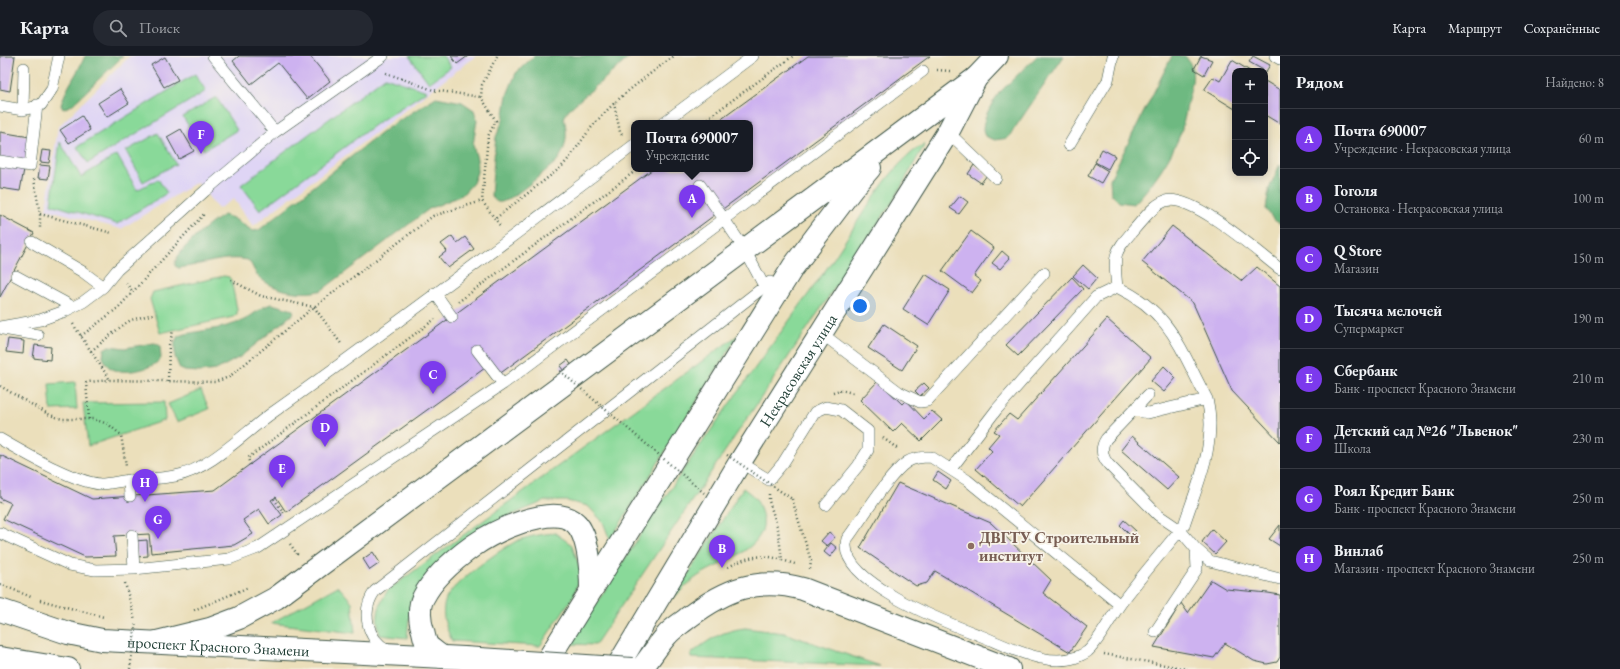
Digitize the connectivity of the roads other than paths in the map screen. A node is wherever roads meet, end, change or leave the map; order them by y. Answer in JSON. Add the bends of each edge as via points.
{"nodes":[{"id":1,"x":59,"y":56,"type":"edge"},
{"id":2,"x":213,"y":56,"type":"edge"},
{"id":3,"x":383,"y":56,"type":"edge"},
{"id":4,"x":753,"y":56,"type":"edge"},
{"id":5,"x":1113,"y":56,"type":"edge"},
{"id":6,"x":1275,"y":56,"type":"edge"},
{"id":7,"x":991,"y":58,"type":"edge"},
{"id":8,"x":1280,"y":59,"type":"edge"},
{"id":9,"x":24,"y":68,"type":"dead end"},
{"id":10,"x":923,"y":71,"type":"road end"},
{"id":11,"x":976,"y":78,"type":"junction"},
{"id":12,"x":37,"y":105,"type":"junction"},
{"id":13,"x":0,"y":106,"type":"edge"},
{"id":14,"x":23,"y":110,"type":"junction"},
{"id":15,"x":667,"y":120,"type":"edge"},
{"id":16,"x":275,"y":132,"type":"junction"},
{"id":17,"x":948,"y":132,"type":"junction"},
{"id":18,"x":902,"y":133,"type":"junction"},
{"id":19,"x":1068,"y":145,"type":"dead end"},
{"id":20,"x":631,"y":147,"type":"edge"},
{"id":21,"x":0,"y":162,"type":"edge"},
{"id":22,"x":996,"y":178,"type":"dead end"},
{"id":23,"x":700,"y":186,"type":"dead end"},
{"id":24,"x":724,"y":219,"type":"junction"},
{"id":25,"x":32,"y":242,"type":"dead end"},
{"id":26,"x":745,"y":250,"type":"junction"},
{"id":27,"x":793,"y":267,"type":"junction"},
{"id":28,"x":1280,"y":269,"type":"edge"},
{"id":29,"x":1044,"y":273,"type":"dead end"},
{"id":30,"x":16,"y":276,"type":"dead end"},
{"id":31,"x":764,"y":286,"type":"junction"},
{"id":32,"x":103,"y":287,"type":"junction"},
{"id":33,"x":1117,"y":288,"type":"junction"},
{"id":34,"x":435,"y":293,"type":"junction"},
{"id":35,"x":73,"y":307,"type":"junction"},
{"id":36,"x":452,"y":317,"type":"dead end"},
{"id":37,"x":0,"y":327,"type":"edge"},
{"id":38,"x":821,"y":333,"type":"junction"},
{"id":39,"x":38,"y":335,"type":"dead end"},
{"id":40,"x":477,"y":350,"type":"dead end"},
{"id":41,"x":503,"y":384,"type":"junction"},
{"id":42,"x":1148,"y":395,"type":"dead end"},
{"id":43,"x":1207,"y":399,"type":"junction"},
{"id":44,"x":1134,"y":410,"type":"junction"},
{"id":45,"x":0,"y":439,"type":"edge"},
{"id":46,"x":734,"y":458,"type":"junction"},
{"id":47,"x":951,"y":469,"type":"junction"},
{"id":48,"x":129,"y":480,"type":"junction"},
{"id":49,"x":130,"y":496,"type":"dead end"},
{"id":50,"x":826,"y":506,"type":"dead end"},
{"id":51,"x":1180,"y":530,"type":"junction"},
{"id":52,"x":0,"y":533,"type":"edge"},
{"id":53,"x":132,"y":534,"type":"dead end"},
{"id":54,"x":1196,"y":549,"type":"junction"},
{"id":55,"x":134,"y":569,"type":"junction"},
{"id":56,"x":1280,"y":579,"type":"edge"},
{"id":57,"x":591,"y":590,"type":"junction"},
{"id":58,"x":1120,"y":605,"type":"junction"},
{"id":59,"x":0,"y":610,"type":"edge"},
{"id":60,"x":1155,"y":632,"type":"dead end"},
{"id":61,"x":156,"y":642,"type":"junction"},
{"id":62,"x":397,"y":655,"type":"junction"},
{"id":63,"x":442,"y":657,"type":"junction"},
{"id":64,"x":0,"y":658,"type":"edge"},
{"id":65,"x":0,"y":667,"type":"edge"},
{"id":66,"x":4,"y":669,"type":"edge"},
{"id":67,"x":68,"y":669,"type":"edge"},
{"id":68,"x":542,"y":669,"type":"edge"},
{"id":69,"x":616,"y":669,"type":"edge"},
{"id":70,"x":632,"y":669,"type":"edge"},
{"id":71,"x":641,"y":669,"type":"edge"},
{"id":72,"x":1009,"y":669,"type":"edge"}],
"edges":[{"from":1,"to":12,"type":"lane","via":[[52,88],[41,105]]},
{"from":2,"to":16,"type":"lane"},
{"from":3,"to":16,"type":"lane"},
{"from":4,"to":15,"type":"lane"},
{"from":5,"to":19,"type":"lane","via":[[1108,80]]},
{"from":6,"to":8,"type":"lane"},
{"from":7,"to":11,"type":"main road","name":"Некрасовская улица"},
{"from":9,"to":14,"type":"lane"},
{"from":10,"to":24,"type":"lane"},
{"from":11,"to":17,"type":"main road","name":"Некрасовская улица"},
{"from":11,"to":18,"type":"main road"},
{"from":12,"to":14,"type":"lane"},
{"from":12,"to":21,"type":"lane","via":[[27,168]]},
{"from":13,"to":14,"type":"lane"},
{"from":16,"to":32,"type":"lane","via":[[166,225],[117,270]]},
{"from":17,"to":22,"type":"lane"},
{"from":17,"to":38,"type":"main road","name":"Некрасовская улица"},
{"from":18,"to":26,"type":"main road"},
{"from":18,"to":27,"type":"main road","via":[[852,189]]},
{"from":20,"to":34,"type":"lane","via":[[510,240]]},
{"from":23,"to":24,"type":"lane"},
{"from":24,"to":26,"type":"lane"},
{"from":24,"to":41,"type":"lane"},
{"from":25,"to":32,"type":"lane"},
{"from":26,"to":31,"type":"lane"},
{"from":26,"to":61,"type":"main road","via":[[276,598],[239,618],[210,629]]},
{"from":27,"to":31,"type":"lane"},
{"from":27,"to":57,"type":"main road"},
{"from":28,"to":33,"type":"lane","via":[[1232,231],[1185,202],[1174,200],[1163,202],[1149,213],[1117,249],[1114,261]]},
{"from":29,"to":38,"type":"lane","via":[[927,401],[920,402],[899,392]]},
{"from":30,"to":35,"type":"lane"},
{"from":31,"to":62,"type":"lane","via":[[375,591],[370,598],[367,612],[372,638],[379,646]]},
{"from":32,"to":35,"type":"lane"},
{"from":33,"to":43,"type":"lane","via":[[1135,296],[1170,328]]},
{"from":33,"to":47,"type":"lane","via":[[1096,297],[997,409]]},
{"from":34,"to":36,"type":"lane"},
{"from":34,"to":48,"type":"lane","via":[[202,467],[175,476]]},
{"from":35,"to":37,"type":"lane","via":[[40,320]]},
{"from":37,"to":39,"type":"lane"},
{"from":38,"to":46,"type":"main road","name":"Некрасовская улица"},
{"from":40,"to":41,"type":"lane"},
{"from":41,"to":55,"type":"lane","via":[[258,548],[229,559]]},
{"from":42,"to":44,"type":"lane"},
{"from":43,"to":44,"type":"lane","via":[[1148,413]]},
{"from":43,"to":51,"type":"lane","via":[[1211,420],[1208,447],[1184,525]]},
{"from":44,"to":51,"type":"lane","via":[[1103,443],[1103,455],[1109,465],[1158,515]]},
{"from":45,"to":48,"type":"lane","via":[[76,478],[100,484]]},
{"from":46,"to":50,"type":"lane","via":[[769,480],[783,463],[815,412],[826,407],[841,410],[868,431],[868,450]]},
{"from":46,"to":69,"type":"main road","name":"Некрасовская улица"},
{"from":47,"to":58,"type":"lane"},
{"from":47,"to":58,"type":"lane","via":[[931,458],[908,460],[890,479],[847,539],[845,545],[849,558],[886,593],[922,613],[1010,648],[1041,658],[1059,660],[1088,651]]},
{"from":48,"to":49,"type":"lane"},
{"from":51,"to":54,"type":"lane"},
{"from":51,"to":58,"type":"lane"},
{"from":52,"to":55,"type":"lane","via":[[70,565],[95,570]]},
{"from":53,"to":55,"type":"lane"},
{"from":54,"to":56,"type":"lane","via":[[1210,562]]},
{"from":54,"to":60,"type":"lane","via":[[1197,569]]},
{"from":57,"to":63,"type":"main road","via":[[591,566],[584,538],[574,521],[552,516],[536,517],[504,530],[474,546],[439,575],[422,600],[420,624],[427,645]]},
{"from":57,"to":68,"type":"main road"},
{"from":59,"to":61,"type":"main road","name":"проспект Красного Знамени","via":[[68,633],[102,640]]},
{"from":61,"to":62,"type":"main road","name":"проспект Красного Знамени"},
{"from":62,"to":63,"type":"main road","name":"проспект Красного Знамени"},
{"from":63,"to":70,"type":"main road","name":"проспект Красного Знамени","bridge":true},
{"from":64,"to":67,"type":"main road"},
{"from":65,"to":66,"type":"main road"},
{"from":71,"to":72,"type":"main road","via":[[668,633],[700,609],[722,595],[742,587],[768,583],[788,585],[834,600]]}]}
